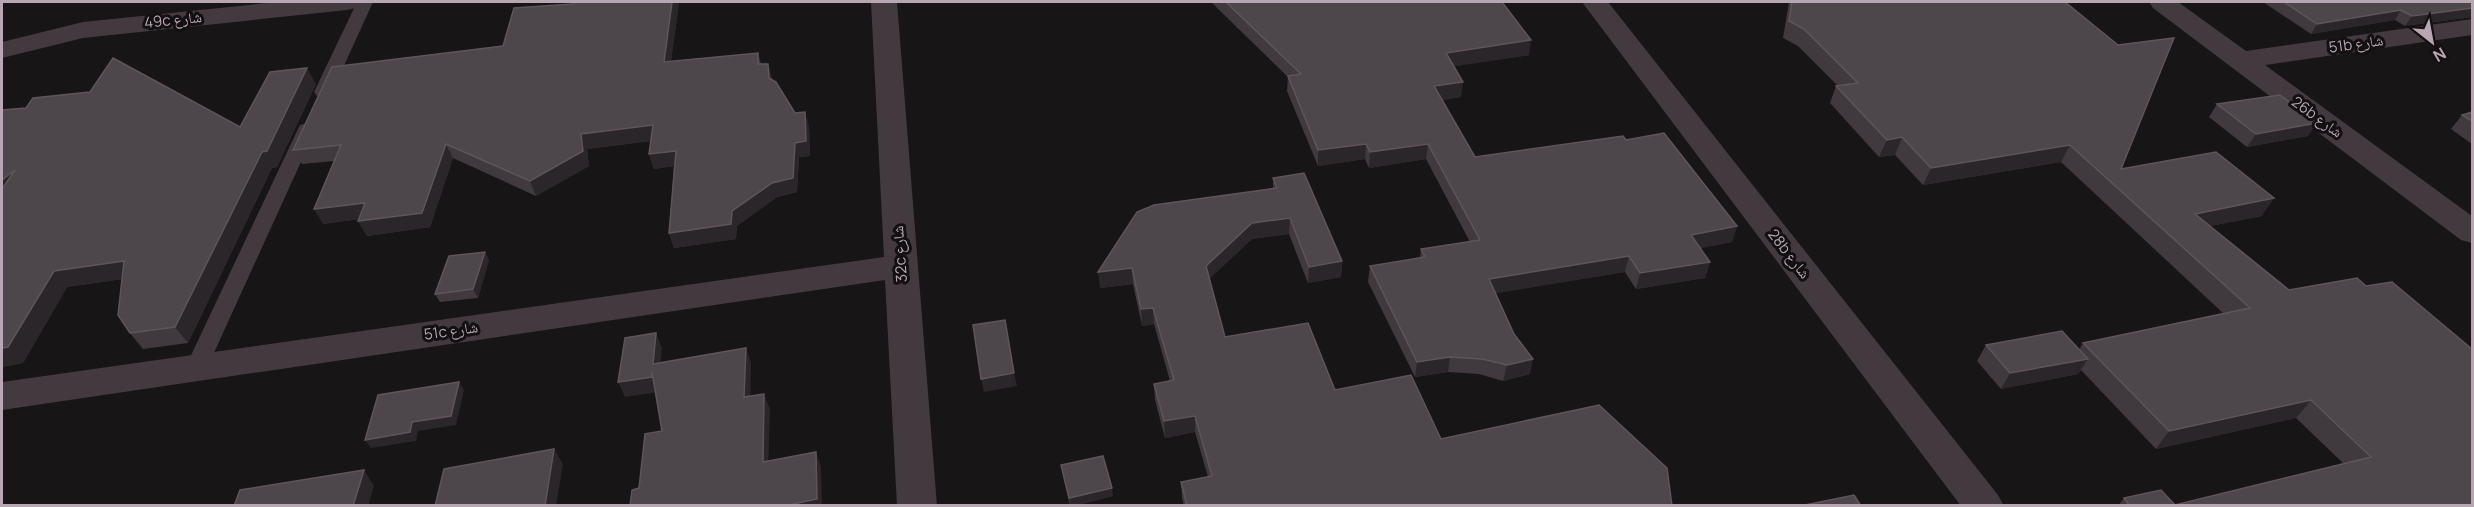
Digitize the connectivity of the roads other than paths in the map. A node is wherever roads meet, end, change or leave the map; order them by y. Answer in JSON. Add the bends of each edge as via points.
{"nodes":[{"id":1,"x":346,"y":2,"type":"edge"},
{"id":2,"x":365,"y":2,"type":"edge"},
{"id":3,"x":884,"y":2,"type":"edge"},
{"id":4,"x":1594,"y":2,"type":"edge"},
{"id":5,"x":2162,"y":2,"type":"edge"},
{"id":6,"x":2472,"y":27,"type":"edge"},
{"id":7,"x":2,"y":50,"type":"edge"},
{"id":8,"x":2240,"y":60,"type":"junction"},
{"id":9,"x":2472,"y":232,"type":"edge"},
{"id":10,"x":901,"y":266,"type":"junction"},
{"id":11,"x":196,"y":368,"type":"junction"},
{"id":12,"x":2,"y":396,"type":"edge"},
{"id":13,"x":917,"y":506,"type":"edge"},
{"id":14,"x":1984,"y":506,"type":"edge"}],
"edges":[{"from":1,"to":7,"type":"street","name":"49c شارع","via":[[83,30]]},
{"from":2,"to":11,"type":"lane"},
{"from":3,"to":10,"type":"street","name":"32c شارع"},
{"from":4,"to":14,"type":"street","name":"28b شارع"},
{"from":5,"to":8,"type":"street","name":"26b شارع"},
{"from":6,"to":8,"type":"street","name":"51b شارع"},
{"from":8,"to":9,"type":"street","name":"26b شارع"},
{"from":10,"to":11,"type":"street","name":"51c شارع"},
{"from":10,"to":13,"type":"street","name":"32c شارع"},
{"from":11,"to":12,"type":"street","name":"51c شارع"}]}
